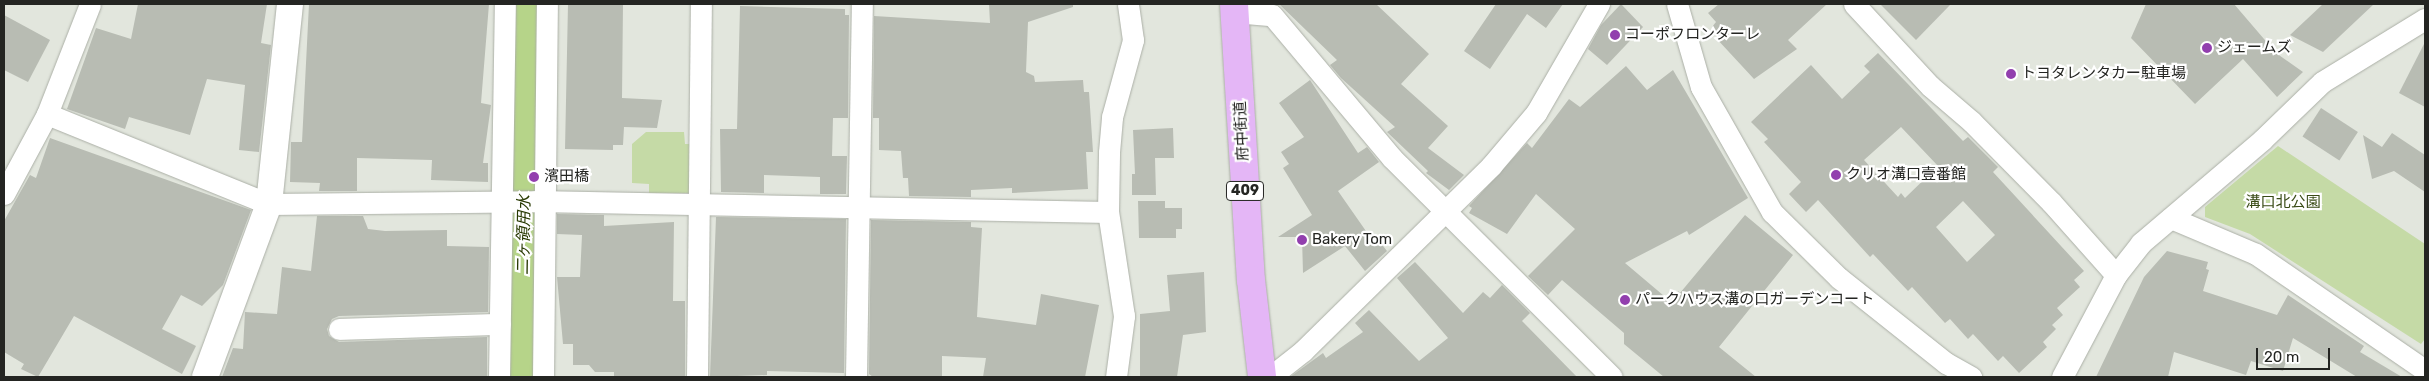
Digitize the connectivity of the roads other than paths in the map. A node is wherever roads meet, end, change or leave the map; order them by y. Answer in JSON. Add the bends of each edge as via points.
{"nodes":[{"id":1,"x":90,"y":4,"type":"edge"},
{"id":2,"x":290,"y":4,"type":"edge"},
{"id":3,"x":505,"y":4,"type":"edge"},
{"id":4,"x":547,"y":4,"type":"edge"},
{"id":5,"x":702,"y":4,"type":"edge"},
{"id":6,"x":862,"y":4,"type":"edge"},
{"id":7,"x":1128,"y":4,"type":"edge"},
{"id":8,"x":1599,"y":4,"type":"edge"},
{"id":9,"x":1677,"y":4,"type":"edge"},
{"id":10,"x":1854,"y":4,"type":"edge"},
{"id":11,"x":1234,"y":8,"type":"edge"},
{"id":12,"x":2425,"y":19,"type":"edge"},
{"id":13,"x":47,"y":114,"type":"junction"},
{"id":14,"x":4,"y":194,"type":"edge"},
{"id":15,"x":541,"y":201,"type":"junction"},
{"id":16,"x":508,"y":202,"type":"junction"},
{"id":17,"x":269,"y":204,"type":"junction"},
{"id":18,"x":697,"y":206,"type":"junction"},
{"id":19,"x":856,"y":208,"type":"junction"},
{"id":20,"x":1108,"y":212,"type":"junction"},
{"id":21,"x":1445,"y":213,"type":"junction"},
{"id":22,"x":2172,"y":218,"type":"junction"},
{"id":23,"x":2116,"y":275,"type":"junction"},
{"id":24,"x":500,"y":324,"type":"junction"},
{"id":25,"x":340,"y":329,"type":"dead end"},
{"id":26,"x":2425,"y":370,"type":"edge"},
{"id":27,"x":206,"y":377,"type":"edge"},
{"id":28,"x":498,"y":377,"type":"edge"},
{"id":29,"x":543,"y":377,"type":"edge"},
{"id":30,"x":696,"y":377,"type":"edge"},
{"id":31,"x":856,"y":377,"type":"edge"},
{"id":32,"x":1116,"y":377,"type":"edge"},
{"id":33,"x":1262,"y":377,"type":"edge"},
{"id":34,"x":1270,"y":377,"type":"edge"},
{"id":35,"x":1612,"y":377,"type":"edge"},
{"id":36,"x":1971,"y":377,"type":"edge"},
{"id":37,"x":2062,"y":377,"type":"edge"}],
"edges":[{"from":1,"to":13,"type":"street"},
{"from":2,"to":17,"type":"street"},
{"from":3,"to":16,"type":"street"},
{"from":4,"to":15,"type":"street"},
{"from":5,"to":18,"type":"street"},
{"from":6,"to":19,"type":"street"},
{"from":7,"to":20,"type":"street","via":[[1133,40],[1112,117]]},
{"from":8,"to":21,"type":"street","via":[[1536,113]]},
{"from":9,"to":36,"type":"street","via":[[1701,87],[1772,212],[1839,278],[1946,363]]},
{"from":10,"to":23,"type":"street","via":[[1930,86],[1972,122],[2051,202]]},
{"from":11,"to":21,"type":"street","via":[[1272,15],[1392,158]]},
{"from":11,"to":33,"type":"highway","name":"府中街道","number":"409","via":[[1251,280]]},
{"from":12,"to":22,"type":"street","via":[[2322,82],[2262,140]]},
{"from":13,"to":14,"type":"street"},
{"from":13,"to":17,"type":"street"},
{"from":15,"to":16,"type":"street"},
{"from":15,"to":18,"type":"street"},
{"from":15,"to":29,"type":"street"},
{"from":16,"to":17,"type":"street"},
{"from":16,"to":24,"type":"street"},
{"from":17,"to":27,"type":"street"},
{"from":18,"to":19,"type":"street"},
{"from":18,"to":30,"type":"street"},
{"from":19,"to":20,"type":"street"},
{"from":19,"to":31,"type":"street"},
{"from":20,"to":32,"type":"street","via":[[1124,316]]},
{"from":21,"to":34,"type":"street","via":[[1303,350]]},
{"from":21,"to":35,"type":"street"},
{"from":22,"to":23,"type":"street","via":[[2142,243]]},
{"from":22,"to":26,"type":"street","via":[[2256,254]]},
{"from":23,"to":37,"type":"street"},
{"from":24,"to":25,"type":"street"},
{"from":24,"to":28,"type":"street"}]}
